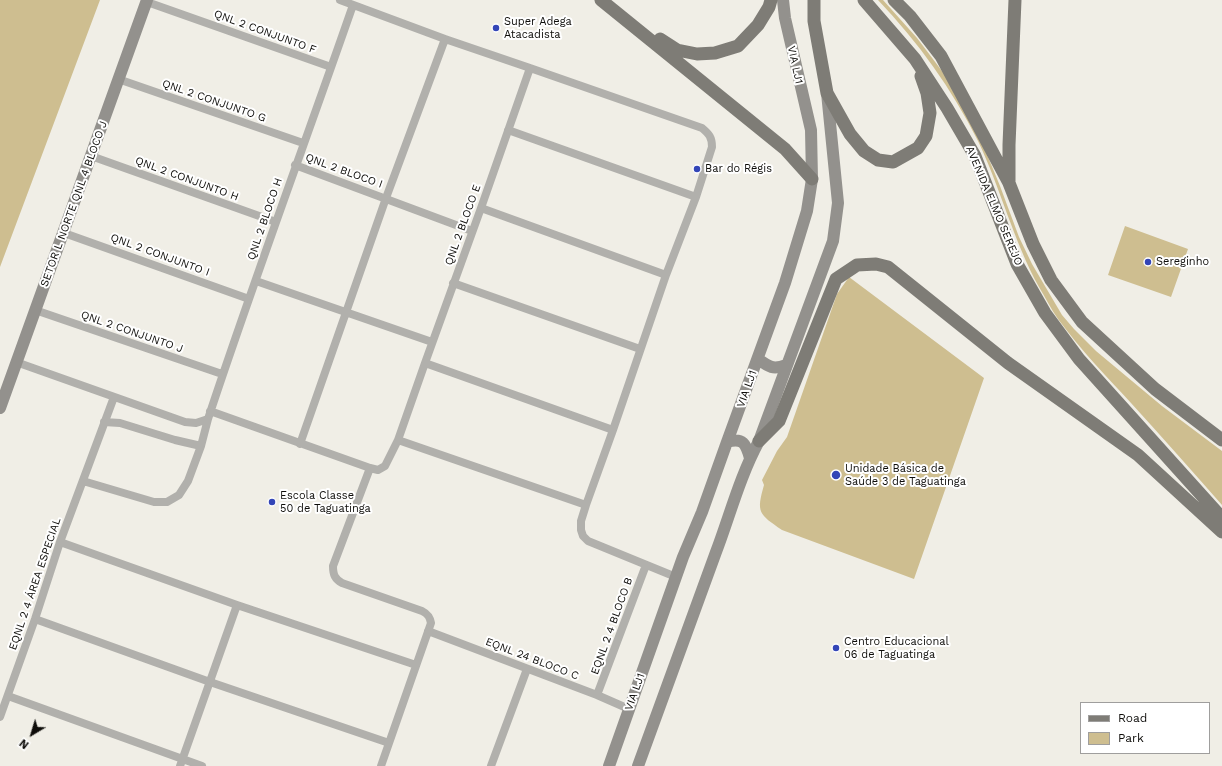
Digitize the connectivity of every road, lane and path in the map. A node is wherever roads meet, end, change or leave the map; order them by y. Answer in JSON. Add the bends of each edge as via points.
{"nodes":[{"id":1,"x":340,"y":0,"type":"edge"},
{"id":2,"x":601,"y":0,"type":"edge"},
{"id":3,"x":616,"y":0,"type":"edge"},
{"id":4,"x":771,"y":0,"type":"edge"},
{"id":5,"x":783,"y":0,"type":"edge"},
{"id":6,"x":814,"y":0,"type":"edge"},
{"id":7,"x":864,"y":0,"type":"edge"},
{"id":8,"x":894,"y":0,"type":"edge"},
{"id":9,"x":1015,"y":0,"type":"edge"},
{"id":10,"x":147,"y":1,"type":"edge"},
{"id":11,"x":353,"y":5,"type":"junction"},
{"id":12,"x":445,"y":39,"type":"junction"},
{"id":13,"x":915,"y":59,"type":"junction"},
{"id":14,"x":331,"y":67,"type":"junction"},
{"id":15,"x":530,"y":68,"type":"junction"},
{"id":16,"x":118,"y":79,"type":"junction"},
{"id":17,"x":827,"y":93,"type":"junction"},
{"id":18,"x":508,"y":130,"type":"junction"},
{"id":19,"x":303,"y":144,"type":"junction"},
{"id":20,"x":91,"y":156,"type":"junction"},
{"id":21,"x":295,"y":165,"type":"junction"},
{"id":22,"x":812,"y":178,"type":"junction"},
{"id":23,"x":1009,"y":183,"type":"junction"},
{"id":24,"x":696,"y":197,"type":"junction"},
{"id":25,"x":386,"y":198,"type":"junction"},
{"id":26,"x":481,"y":208,"type":"junction"},
{"id":27,"x":276,"y":222,"type":"junction"},
{"id":28,"x":472,"y":231,"type":"junction"},
{"id":29,"x":64,"y":233,"type":"junction"},
{"id":30,"x":666,"y":275,"type":"junction"},
{"id":31,"x":256,"y":281,"type":"junction"},
{"id":32,"x":453,"y":283,"type":"junction"},
{"id":33,"x":249,"y":299,"type":"junction"},
{"id":34,"x":35,"y":310,"type":"junction"},
{"id":35,"x":346,"y":313,"type":"junction"},
{"id":36,"x":432,"y":342,"type":"junction"},
{"id":37,"x":640,"y":349,"type":"junction"},
{"id":38,"x":758,"y":359,"type":"junction"},
{"id":39,"x":16,"y":362,"type":"junction"},
{"id":40,"x":425,"y":363,"type":"junction"},
{"id":41,"x":786,"y":366,"type":"junction"},
{"id":42,"x":222,"y":374,"type":"junction"},
{"id":43,"x":114,"y":397,"type":"junction"},
{"id":44,"x":1,"y":400,"type":"edge"},
{"id":45,"x":209,"y":415,"type":"junction"},
{"id":46,"x":104,"y":422,"type":"junction"},
{"id":47,"x":613,"y":430,"type":"junction"},
{"id":48,"x":398,"y":440,"type":"junction"},
{"id":49,"x":1222,"y":440,"type":"edge"},
{"id":50,"x":759,"y":441,"type":"junction"},
{"id":51,"x":728,"y":442,"type":"junction"},
{"id":52,"x":300,"y":444,"type":"junction"},
{"id":53,"x":201,"y":446,"type":"junction"},
{"id":54,"x":750,"y":458,"type":"junction"},
{"id":55,"x":374,"y":469,"type":"junction"},
{"id":56,"x":83,"y":481,"type":"junction"},
{"id":57,"x":586,"y":505,"type":"junction"},
{"id":58,"x":1222,"y":518,"type":"edge"},
{"id":59,"x":1222,"y":532,"type":"edge"},
{"id":60,"x":60,"y":542,"type":"junction"},
{"id":61,"x":646,"y":565,"type":"junction"},
{"id":62,"x":676,"y":577,"type":"junction"},
{"id":63,"x":237,"y":605,"type":"junction"},
{"id":64,"x":35,"y":619,"type":"junction"},
{"id":65,"x":428,"y":631,"type":"junction"},
{"id":66,"x":416,"y":665,"type":"junction"},
{"id":67,"x":527,"y":669,"type":"junction"},
{"id":68,"x":210,"y":682,"type":"junction"},
{"id":69,"x":598,"y":695,"type":"junction"},
{"id":70,"x":8,"y":696,"type":"junction"},
{"id":71,"x":629,"y":709,"type":"junction"},
{"id":72,"x":0,"y":717,"type":"edge"},
{"id":73,"x":389,"y":743,"type":"junction"},
{"id":74,"x":181,"y":762,"type":"edge"},
{"id":75,"x":202,"y":766,"type":"edge"},
{"id":76,"x":381,"y":766,"type":"edge"},
{"id":77,"x":491,"y":766,"type":"edge"},
{"id":78,"x":609,"y":766,"type":"edge"},
{"id":79,"x":638,"y":766,"type":"edge"}],
"edges":[{"from":1,"to":11,"type":"street"},
{"from":2,"to":22,"type":"main road","via":[[784,149]]},
{"from":3,"to":4,"type":"main road","via":[[656,37],[677,50],[697,54],[715,53],[738,46],[758,25]]},
{"from":5,"to":22,"type":"main road","name":"VIA LJ1","via":[[811,130]]},
{"from":6,"to":17,"type":"main road","via":[[814,21]]},
{"from":7,"to":13,"type":"main road","name":"AVENIDA ELMO SEREJO"},
{"from":8,"to":23,"type":"main road","name":"AVENIDA ELMO SEREJO","via":[[941,56]]},
{"from":9,"to":23,"type":"main road"},
{"from":10,"to":14,"type":"street","name":"QNL 2 CONJUNTO F"},
{"from":10,"to":16,"type":"main road","name":"SETOR L NORTE QNL 4 BLOCO J"},
{"from":11,"to":12,"type":"street"},
{"from":11,"to":14,"type":"street","name":"QNL 2 BLOCO H"},
{"from":12,"to":15,"type":"street"},
{"from":12,"to":25,"type":"street"},
{"from":13,"to":17,"type":"main road","via":[[927,93],[930,113],[926,136],[918,148],[893,162],[878,160],[864,151],[850,134]]},
{"from":13,"to":58,"type":"main road","name":"AVENIDA ELMO SEREJO","via":[[948,108],[975,156],[1017,264],[1045,313],[1079,359]]},
{"from":14,"to":19,"type":"street","name":"QNL 2 BLOCO H"},
{"from":15,"to":18,"type":"street","name":"QNL 2 BLOCO E"},
{"from":15,"to":24,"type":"street","via":[[702,128],[712,140],[712,147]]},
{"from":16,"to":19,"type":"street","name":"QNL 2 CONJUNTO G"},
{"from":16,"to":20,"type":"main road","name":"SETOR L NORTE QNL 4 BLOCO J"},
{"from":17,"to":41,"type":"main road","via":[[838,203],[833,241]]},
{"from":18,"to":24,"type":"street"},
{"from":18,"to":26,"type":"street","name":"QNL 2 BLOCO E"},
{"from":19,"to":21,"type":"street","name":"QNL 2 BLOCO H"},
{"from":20,"to":27,"type":"street","name":"QNL 2 CONJUNTO H"},
{"from":20,"to":29,"type":"main road","name":"SETOR L NORTE QNL 4 BLOCO J"},
{"from":21,"to":25,"type":"street","name":"QNL 2 BLOCO I"},
{"from":21,"to":27,"type":"street","name":"QNL 2 BLOCO H"},
{"from":22,"to":38,"type":"main road","name":"VIA LJ1","via":[[807,211]]},
{"from":23,"to":49,"type":"main road","name":"AVENIDA ELMO SEREJO","via":[[1033,244],[1051,280],[1082,322],[1155,389]]},
{"from":24,"to":30,"type":"street"},
{"from":25,"to":28,"type":"street","name":"QNL 2 BLOCO I"},
{"from":25,"to":35,"type":"street"},
{"from":26,"to":28,"type":"street","name":"QNL 2 BLOCO E"},
{"from":26,"to":30,"type":"street"},
{"from":27,"to":31,"type":"street","name":"QNL 2 BLOCO H"},
{"from":28,"to":32,"type":"street","name":"QNL 2 BLOCO E"},
{"from":29,"to":33,"type":"street","name":"QNL 2 CONJUNTO I"},
{"from":29,"to":34,"type":"main road","name":"SETOR L NORTE QNL 4 BLOCO J"},
{"from":30,"to":37,"type":"street"},
{"from":31,"to":33,"type":"street","name":"QNL 2 BLOCO H"},
{"from":31,"to":35,"type":"street"},
{"from":32,"to":36,"type":"street","name":"QNL 2 BLOCO E"},
{"from":32,"to":37,"type":"street"},
{"from":33,"to":42,"type":"street","name":"QNL 2 BLOCO H"},
{"from":34,"to":39,"type":"main road","name":"SETOR L NORTE QNL 4 BLOCO J"},
{"from":34,"to":42,"type":"street","name":"QNL 2 CONJUNTO J"},
{"from":35,"to":36,"type":"street"},
{"from":35,"to":52,"type":"street"},
{"from":36,"to":40,"type":"street","name":"QNL 2 BLOCO E"},
{"from":37,"to":47,"type":"street"},
{"from":38,"to":41,"type":"main road","via":[[772,368]]},
{"from":38,"to":51,"type":"main road","name":"VIA LJ1"},
{"from":39,"to":43,"type":"street"},
{"from":39,"to":44,"type":"main road","name":"SETOR L NORTE QNL 4 BLOCO J"},
{"from":40,"to":47,"type":"street"},
{"from":40,"to":48,"type":"street","name":"QNL 2 BLOCO E"},
{"from":41,"to":50,"type":"main road"},
{"from":42,"to":45,"type":"street","name":"QNL 2 BLOCO H"},
{"from":43,"to":45,"type":"street","via":[[186,422],[196,423]]},
{"from":43,"to":46,"type":"street","name":"EQNL 2 4 ÁREA ESPECIAL"},
{"from":45,"to":52,"type":"street"},
{"from":45,"to":53,"type":"street"},
{"from":46,"to":53,"type":"street","via":[[120,423]]},
{"from":46,"to":56,"type":"street","name":"EQNL 2 4 ÁREA ESPECIAL"},
{"from":47,"to":57,"type":"street"},
{"from":48,"to":55,"type":"street","name":"QNL 2 BLOCO E","via":[[385,466]]},
{"from":48,"to":57,"type":"street"},
{"from":50,"to":54,"type":"main road"},
{"from":50,"to":59,"type":"main road","via":[[779,421],[836,279],[858,265],[876,264],[888,267],[1008,363],[1138,456]]},
{"from":51,"to":54,"type":"main road","via":[[735,440],[744,443]]},
{"from":51,"to":62,"type":"main road","name":"VIA LJ1"},
{"from":52,"to":55,"type":"street"},
{"from":53,"to":56,"type":"street","via":[[188,481],[179,495],[167,502],[154,502]]},
{"from":54,"to":79,"type":"main road"},
{"from":55,"to":65,"type":"street","via":[[333,566],[333,574],[342,583],[428,614],[431,623]]},
{"from":56,"to":60,"type":"street","name":"EQNL 2 4 ÁREA ESPECIAL"},
{"from":57,"to":61,"type":"street","via":[[581,521],[583,536],[588,541]]},
{"from":60,"to":63,"type":"street"},
{"from":60,"to":64,"type":"street","name":"EQNL 2 4 ÁREA ESPECIAL"},
{"from":61,"to":62,"type":"street"},
{"from":61,"to":69,"type":"street","name":"EQNL 2 4 BLOCO B"},
{"from":62,"to":71,"type":"main road","name":"VIA LJ1"},
{"from":63,"to":66,"type":"street"},
{"from":63,"to":68,"type":"street"},
{"from":64,"to":68,"type":"street"},
{"from":64,"to":70,"type":"street","name":"EQNL 2 4 ÁREA ESPECIAL"},
{"from":65,"to":66,"type":"street"},
{"from":65,"to":67,"type":"street","name":"EQNL 24 BLOCO C"},
{"from":66,"to":73,"type":"street"},
{"from":67,"to":69,"type":"street","name":"EQNL 24 BLOCO C"},
{"from":67,"to":77,"type":"street"},
{"from":68,"to":73,"type":"street"},
{"from":68,"to":74,"type":"street"},
{"from":69,"to":71,"type":"street","name":"EQNL 24 BLOCO C"},
{"from":70,"to":72,"type":"street","name":"EQNL 2 4 ÁREA ESPECIAL"},
{"from":70,"to":74,"type":"street"},
{"from":71,"to":78,"type":"main road","name":"VIA LJ1"},
{"from":73,"to":76,"type":"street"},
{"from":74,"to":75,"type":"street"}]}
